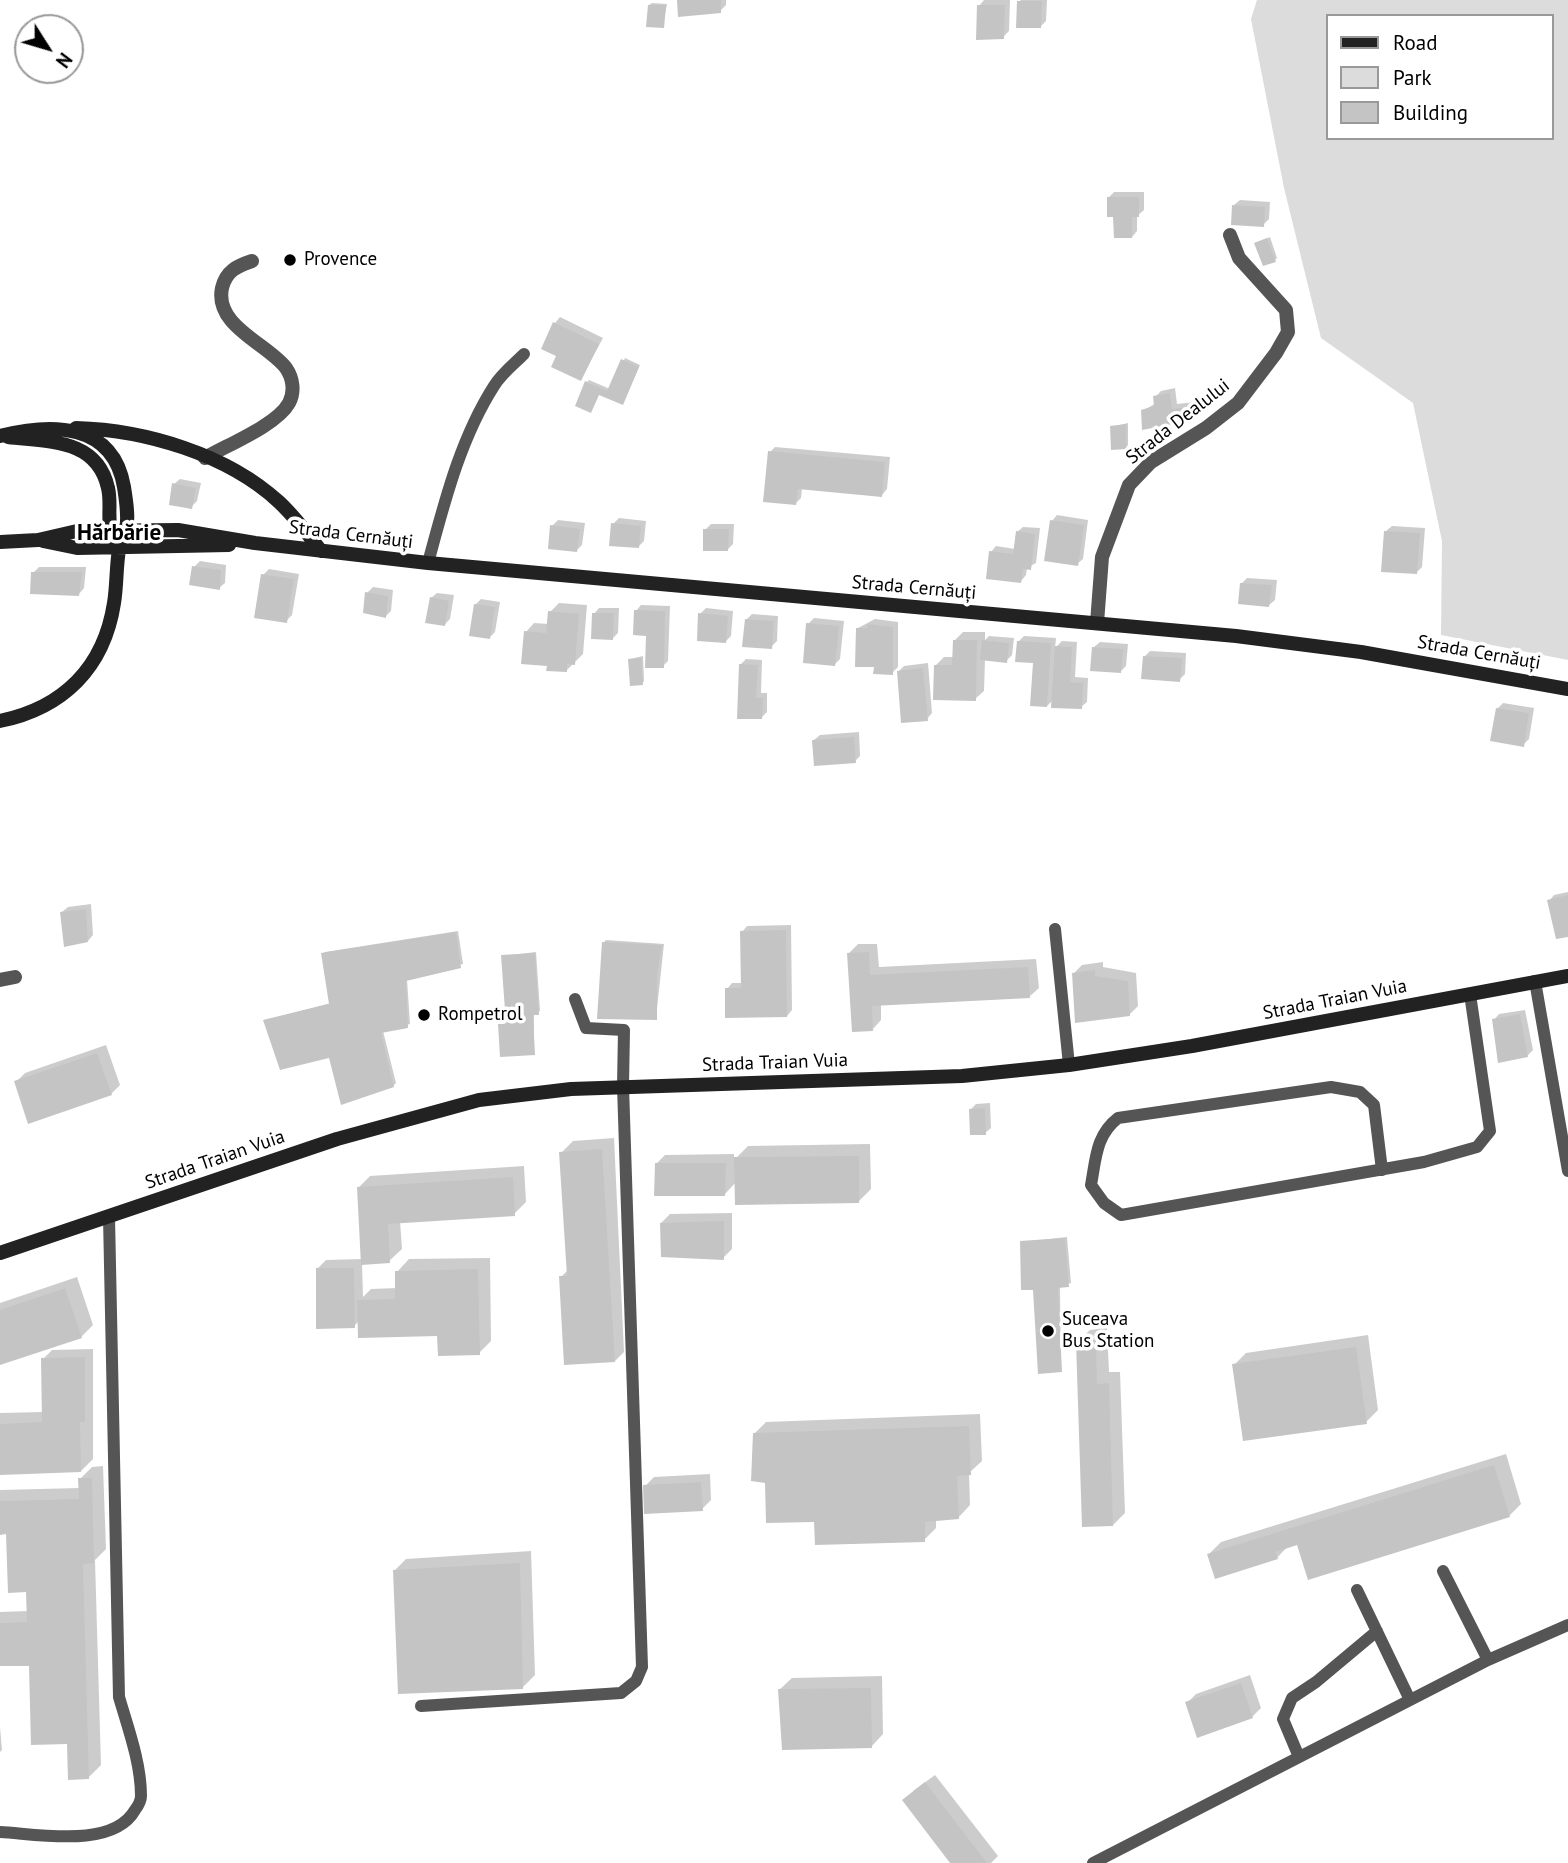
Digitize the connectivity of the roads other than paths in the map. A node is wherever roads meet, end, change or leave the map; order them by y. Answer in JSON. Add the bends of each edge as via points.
{"nodes":[{"id":1,"x":1230,"y":235,"type":"dead end"},
{"id":2,"x":252,"y":261,"type":"dead end"},
{"id":3,"x":524,"y":354,"type":"dead end"},
{"id":4,"x":64,"y":428,"type":"junction"},
{"id":5,"x":205,"y":458,"type":"junction"},
{"id":6,"x":110,"y":529,"type":"junction"},
{"id":7,"x":126,"y":529,"type":"junction"},
{"id":8,"x":38,"y":540,"type":"junction"},
{"id":9,"x":0,"y":542,"type":"edge"},
{"id":10,"x":256,"y":543,"type":"junction"},
{"id":11,"x":119,"y":547,"type":"junction"},
{"id":12,"x":321,"y":551,"type":"junction"},
{"id":13,"x":428,"y":563,"type":"junction"},
{"id":14,"x":1097,"y":623,"type":"junction"},
{"id":15,"x":1568,"y":689,"type":"edge"},
{"id":16,"x":0,"y":721,"type":"edge"},
{"id":17,"x":1055,"y":929,"type":"dead end"},
{"id":18,"x":15,"y":976,"type":"dead end"},
{"id":19,"x":1568,"y":976,"type":"edge"},
{"id":20,"x":0,"y":980,"type":"edge"},
{"id":21,"x":1535,"y":981,"type":"junction"},
{"id":22,"x":1470,"y":994,"type":"junction"},
{"id":23,"x":575,"y":999,"type":"dead end"},
{"id":24,"x":1069,"y":1065,"type":"junction"},
{"id":25,"x":623,"y":1086,"type":"junction"},
{"id":26,"x":1382,"y":1170,"type":"junction"},
{"id":27,"x":1568,"y":1171,"type":"edge"},
{"id":28,"x":109,"y":1217,"type":"junction"},
{"id":29,"x":0,"y":1253,"type":"edge"},
{"id":30,"x":1443,"y":1571,"type":"dead end"},
{"id":31,"x":1357,"y":1590,"type":"dead end"},
{"id":32,"x":1568,"y":1625,"type":"edge"},
{"id":33,"x":1377,"y":1632,"type":"junction"},
{"id":34,"x":1489,"y":1660,"type":"junction"},
{"id":35,"x":1410,"y":1700,"type":"junction"},
{"id":36,"x":421,"y":1706,"type":"dead end"},
{"id":37,"x":1298,"y":1757,"type":"junction"},
{"id":38,"x":0,"y":1832,"type":"edge"},
{"id":39,"x":1093,"y":1863,"type":"edge"}],
"edges":[{"from":1,"to":14,"type":"street","name":"Strada Dealului","via":[[1239,258],[1286,310],[1289,332],[1238,403],[1151,462],[1129,485],[1102,557]]},
{"from":2,"to":5,"type":"street","via":[[228,274],[221,292],[223,304],[246,335],[287,369],[293,390],[283,412]]},
{"from":3,"to":13,"type":"lane","via":[[494,384],[470,436],[448,489]]},
{"from":4,"to":5,"type":"street","via":[[137,435]]},
{"from":4,"to":6,"type":"street","via":[[0,436],[59,441],[91,458],[108,485]]},
{"from":4,"to":7,"type":"street","via":[[97,441],[115,460],[122,478]]},
{"from":5,"to":12,"type":"street","via":[[258,485],[278,501]]},
{"from":6,"to":7,"type":"street","name":"Strada Cernăuți"},
{"from":6,"to":8,"type":"street","name":"Strada Cernăuți"},
{"from":6,"to":11,"type":"street"},
{"from":7,"to":10,"type":"street","name":"Strada Cernăuți","via":[[178,530]]},
{"from":7,"to":11,"type":"street"},
{"from":8,"to":9,"type":"street","name":"Strada Cernăuți"},
{"from":8,"to":11,"type":"street","name":"Strada Cernăuți","via":[[77,548]]},
{"from":10,"to":11,"type":"street","name":"Strada Cernăuți"},
{"from":10,"to":12,"type":"street","name":"Strada Cernăuți"},
{"from":11,"to":16,"type":"street","via":[[114,605],[96,657],[78,682],[54,702]]},
{"from":12,"to":13,"type":"street","name":"Strada Cernăuți"},
{"from":13,"to":14,"type":"street","name":"Strada Cernăuți"},
{"from":14,"to":15,"type":"street","name":"Strada Cernăuți","via":[[1360,652]]},
{"from":17,"to":24,"type":"lane"},
{"from":18,"to":20,"type":"street"},
{"from":19,"to":21,"type":"street","name":"Strada Traian Vuia"},
{"from":21,"to":22,"type":"street","name":"Strada Traian Vuia"},
{"from":21,"to":27,"type":"lane"},
{"from":22,"to":24,"type":"street","name":"Strada Traian Vuia"},
{"from":22,"to":26,"type":"lane","via":[[1490,1131],[1477,1147]]},
{"from":23,"to":25,"type":"lane","via":[[586,1028],[624,1030]]},
{"from":24,"to":25,"type":"street","name":"Strada Traian Vuia","via":[[962,1076]]},
{"from":25,"to":28,"type":"street","name":"Strada Traian Vuia","via":[[524,1094],[439,1108]]},
{"from":25,"to":36,"type":"lane","via":[[642,1667],[636,1681],[621,1693]]},
{"from":26,"to":26,"type":"lane","via":[[1121,1215],[1104,1203],[1091,1185],[1098,1142],[1118,1118],[1331,1087],[1360,1093],[1374,1105]]},
{"from":28,"to":29,"type":"street","name":"Strada Traian Vuia"},
{"from":28,"to":38,"type":"lane","via":[[119,1697],[142,1799],[128,1822],[111,1832],[78,1836]]},
{"from":30,"to":34,"type":"lane"},
{"from":31,"to":33,"type":"lane"},
{"from":32,"to":34,"type":"lane"},
{"from":33,"to":35,"type":"lane"},
{"from":33,"to":37,"type":"lane","via":[[1292,1698],[1283,1719]]},
{"from":34,"to":35,"type":"lane"},
{"from":35,"to":37,"type":"lane"},
{"from":37,"to":39,"type":"lane"}]}
